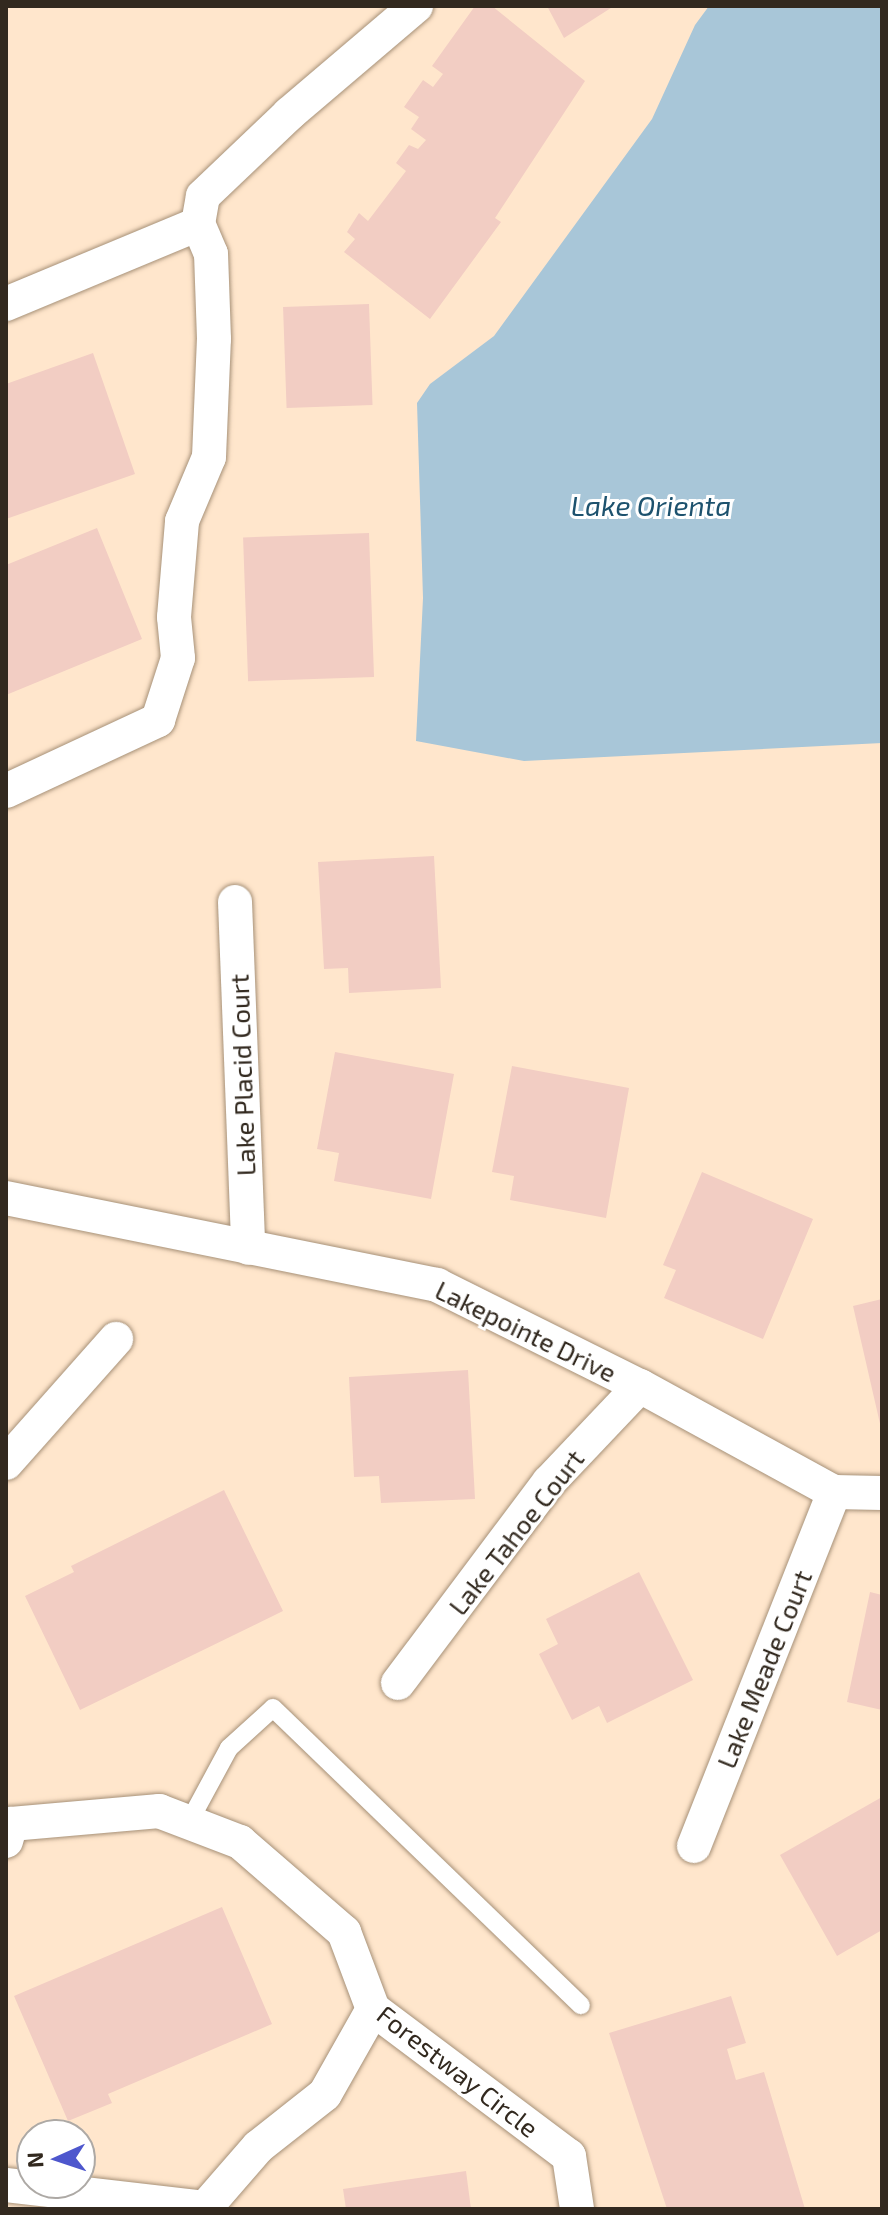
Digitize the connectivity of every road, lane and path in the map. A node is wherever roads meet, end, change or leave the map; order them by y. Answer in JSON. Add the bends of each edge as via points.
{"nodes":[{"id":1,"x":416,"y":6,"type":"edge"},
{"id":2,"x":198,"y":224,"type":"junction"},
{"id":3,"x":6,"y":304,"type":"edge"},
{"id":4,"x":6,"y":791,"type":"edge"},
{"id":5,"x":235,"y":902,"type":"dead end"},
{"id":6,"x":6,"y":1198,"type":"edge"},
{"id":7,"x":248,"y":1248,"type":"junction"},
{"id":8,"x":116,"y":1339,"type":"dead end"},
{"id":9,"x":640,"y":1386,"type":"junction"},
{"id":10,"x":6,"y":1463,"type":"edge"},
{"id":11,"x":834,"y":1492,"type":"junction"},
{"id":12,"x":882,"y":1493,"type":"edge"},
{"id":13,"x":398,"y":1683,"type":"dead end"},
{"id":14,"x":189,"y":1822,"type":"junction"},
{"id":15,"x":8,"y":1826,"type":"edge"},
{"id":16,"x":694,"y":1846,"type":"dead end"},
{"id":17,"x":581,"y":2005,"type":"dead end"},
{"id":18,"x":373,"y":2009,"type":"junction"},
{"id":19,"x":6,"y":2185,"type":"edge"},
{"id":20,"x":205,"y":2208,"type":"edge"},
{"id":21,"x":577,"y":2209,"type":"edge"}],
"edges":[{"from":1,"to":2,"type":"street","via":[[203,196]]},
{"from":2,"to":3,"type":"street"},
{"from":2,"to":4,"type":"street","via":[[211,254],[209,457],[182,521],[174,617],[178,658],[158,720]]},
{"from":5,"to":7,"type":"street","name":"Lake Placid Court"},
{"from":6,"to":7,"type":"street","name":"Lakepointe Drive"},
{"from":7,"to":9,"type":"street","name":"Lakepointe Drive","via":[[437,1285]]},
{"from":8,"to":10,"type":"street"},
{"from":9,"to":11,"type":"street","name":"Lakepointe Drive"},
{"from":9,"to":13,"type":"street","name":"Lake Tahoe Court","via":[[549,1482]]},
{"from":11,"to":12,"type":"street","name":"Lakepointe Drive"},
{"from":11,"to":16,"type":"street","name":"Lake Meade Court"},
{"from":14,"to":15,"type":"street","name":"Forestway Circle","via":[[159,1811]]},
{"from":14,"to":17,"type":"lane","via":[[229,1748],[273,1708]]},
{"from":14,"to":18,"type":"street","name":"Forestway Circle","via":[[240,1842],[344,1932]]},
{"from":18,"to":20,"type":"street","via":[[325,2094],[258,2147]]},
{"from":18,"to":21,"type":"street","name":"Forestway Circle","via":[[569,2156]]},
{"from":19,"to":20,"type":"street"}]}
